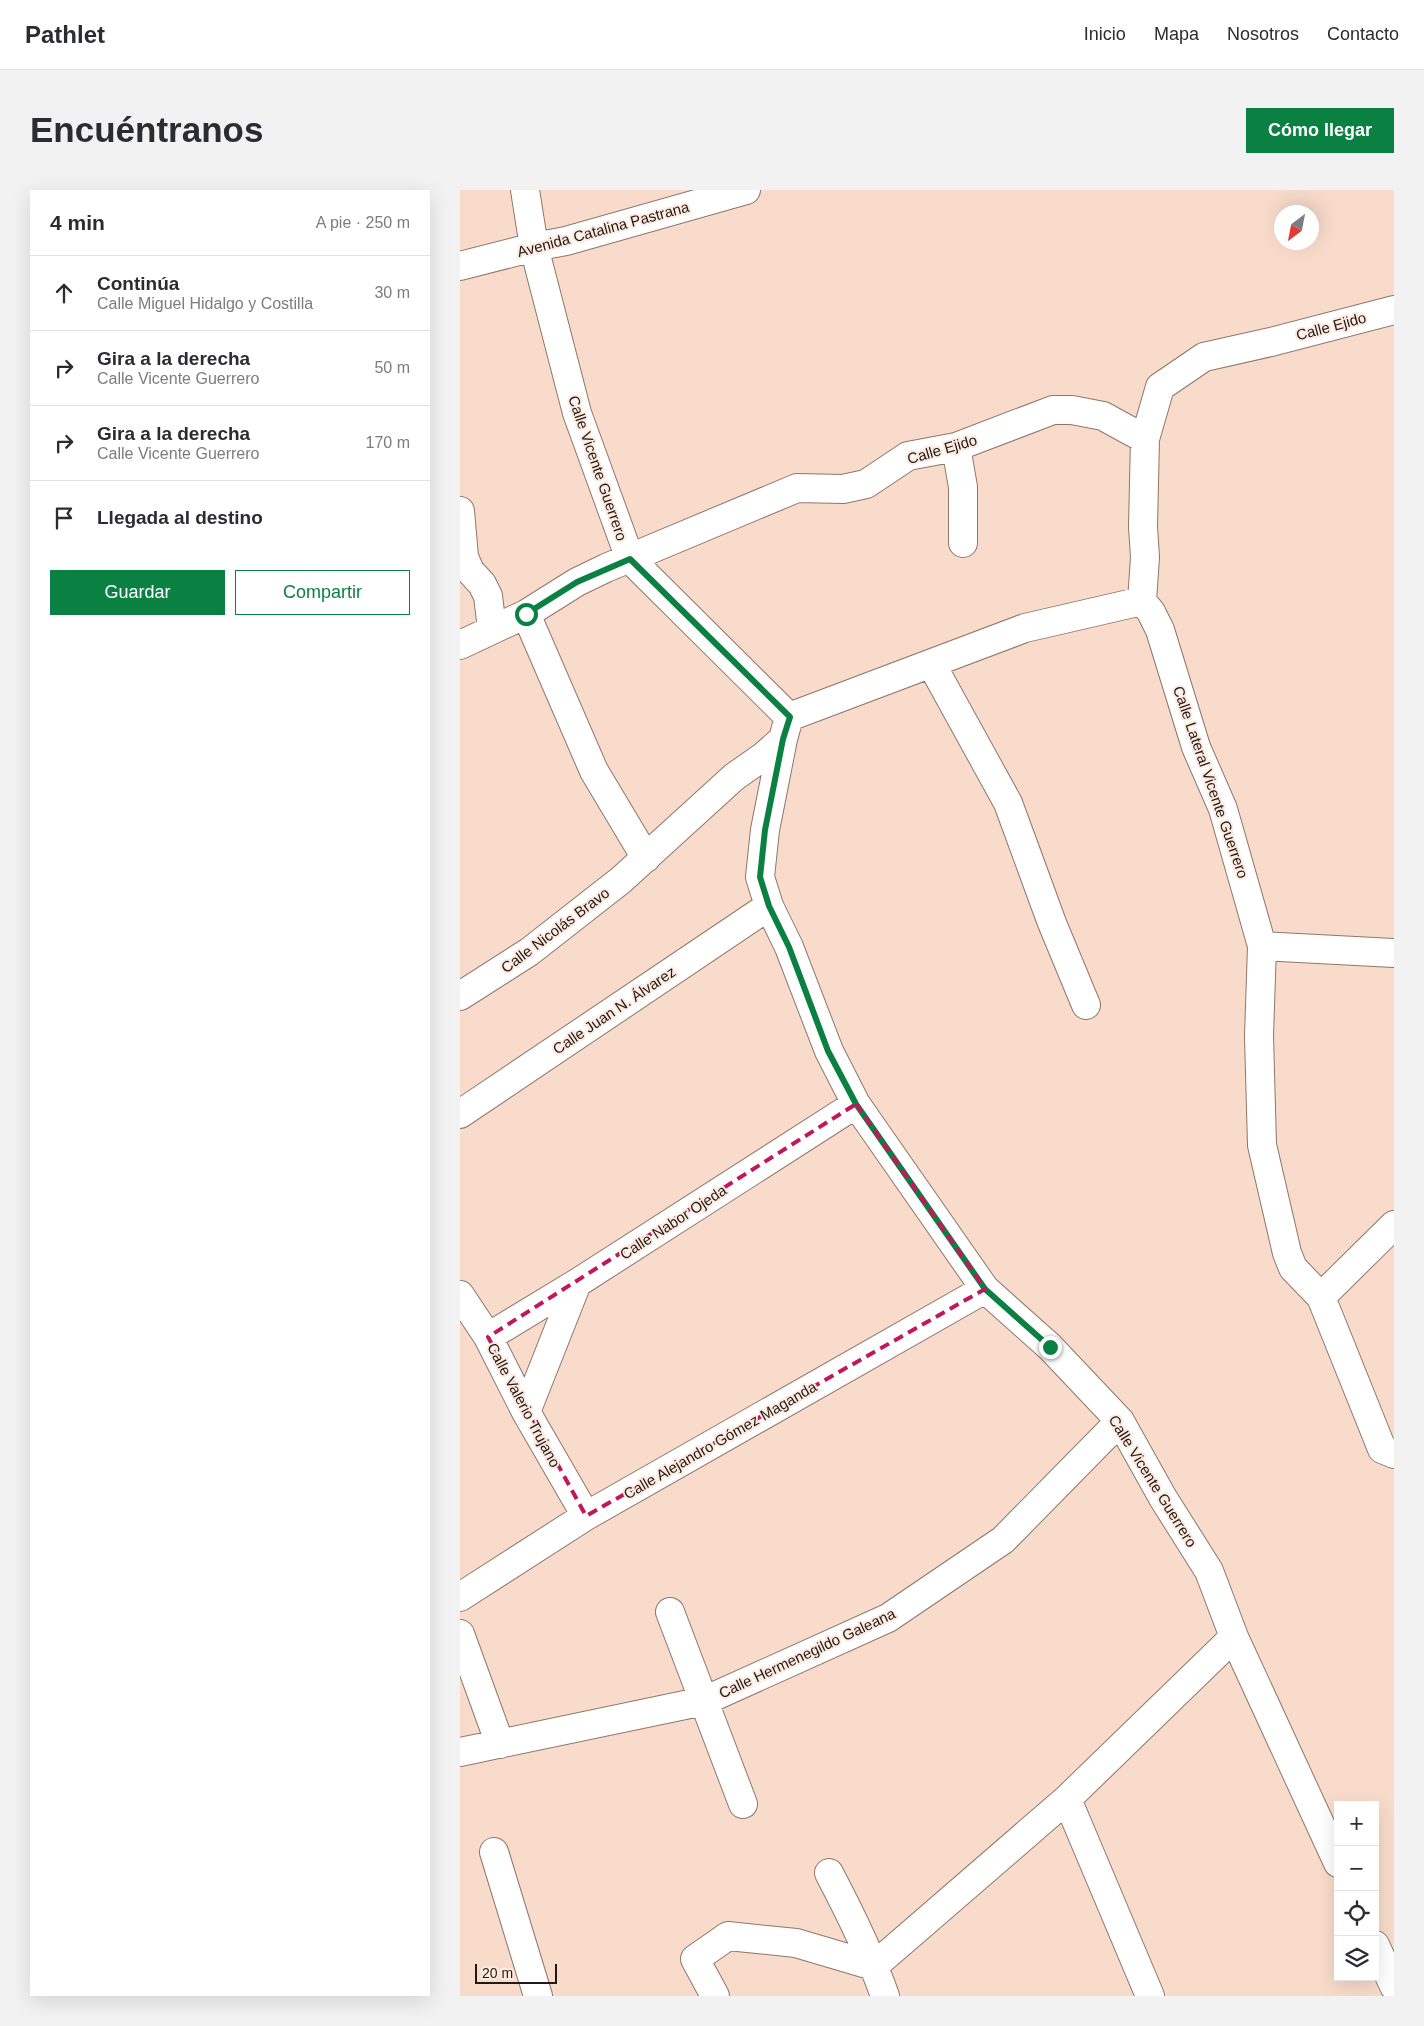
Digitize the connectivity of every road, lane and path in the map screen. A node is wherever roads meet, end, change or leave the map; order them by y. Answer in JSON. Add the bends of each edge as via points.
{"nodes":[{"id":1,"x":525,"y":190,"type":"edge"},
{"id":2,"x":746,"y":190,"type":"edge"},
{"id":3,"x":695,"y":197,"type":"edge"},
{"id":4,"x":534,"y":247,"type":"junction"},
{"id":5,"x":460,"y":266,"type":"edge"},
{"id":6,"x":1394,"y":310,"type":"edge"},
{"id":7,"x":1145,"y":439,"type":"junction"},
{"id":8,"x":956,"y":447,"type":"junction"},
{"id":9,"x":460,"y":511,"type":"edge"},
{"id":10,"x":963,"y":543,"type":"dead end"},
{"id":11,"x":630,"y":559,"type":"junction"},
{"id":12,"x":1142,"y":601,"type":"junction"},
{"id":13,"x":526,"y":614,"type":"junction"},
{"id":14,"x":492,"y":628,"type":"junction"},
{"id":15,"x":460,"y":645,"type":"edge"},
{"id":16,"x":932,"y":664,"type":"junction"},
{"id":17,"x":786,"y":728,"type":"junction"},
{"id":18,"x":646,"y":858,"type":"junction"},
{"id":19,"x":769,"y":906,"type":"junction"},
{"id":20,"x":1262,"y":946,"type":"junction"},
{"id":21,"x":1394,"y":953,"type":"edge"},
{"id":22,"x":460,"y":996,"type":"edge"},
{"id":23,"x":1086,"y":1005,"type":"dead end"},
{"id":24,"x":856,"y":1104,"type":"junction"},
{"id":25,"x":460,"y":1114,"type":"edge"},
{"id":26,"x":1394,"y":1225,"type":"edge"},
{"id":27,"x":577,"y":1283,"type":"junction"},
{"id":28,"x":985,"y":1289,"type":"junction"},
{"id":29,"x":460,"y":1295,"type":"edge"},
{"id":30,"x":1321,"y":1297,"type":"junction"},
{"id":31,"x":488,"y":1337,"type":"junction"},
{"id":32,"x":526,"y":1412,"type":"junction"},
{"id":33,"x":1120,"y":1422,"type":"junction"},
{"id":34,"x":1394,"y":1454,"type":"edge"},
{"id":35,"x":586,"y":1516,"type":"junction"},
{"id":36,"x":460,"y":1597,"type":"edge"},
{"id":37,"x":670,"y":1612,"type":"dead end"},
{"id":38,"x":460,"y":1634,"type":"edge"},
{"id":39,"x":1234,"y":1637,"type":"junction"},
{"id":40,"x":704,"y":1701,"type":"junction"},
{"id":41,"x":500,"y":1744,"type":"junction"},
{"id":42,"x":460,"y":1752,"type":"edge"},
{"id":43,"x":1067,"y":1799,"type":"junction"},
{"id":44,"x":743,"y":1804,"type":"dead end"},
{"id":45,"x":494,"y":1852,"type":"dead end"},
{"id":46,"x":1334,"y":1854,"type":"edge"},
{"id":47,"x":829,"y":1873,"type":"dead end"},
{"id":48,"x":1379,"y":1954,"type":"edge"},
{"id":49,"x":874,"y":1966,"type":"junction"},
{"id":50,"x":1394,"y":1986,"type":"edge"},
{"id":51,"x":538,"y":1996,"type":"edge"},
{"id":52,"x":715,"y":1996,"type":"edge"},
{"id":53,"x":885,"y":1996,"type":"edge"},
{"id":54,"x":1150,"y":1996,"type":"edge"}],
"edges":[{"from":1,"to":4,"type":"street","name":"Calle Vicente Guerrero"},
{"from":2,"to":3,"type":"street","name":"Avenida Catalina Pastrana"},
{"from":3,"to":4,"type":"street","name":"Avenida Catalina Pastrana","via":[[566,241]]},
{"from":4,"to":5,"type":"street","name":"Avenida Catalina Pastrana"},
{"from":4,"to":11,"type":"street","name":"Calle Vicente Guerrero","via":[[577,413]]},
{"from":6,"to":7,"type":"street","name":"Calle Ejido","via":[[1204,357],[1160,387]]},
{"from":7,"to":8,"type":"street","name":"Calle Ejido","via":[[1103,416],[1053,410]]},
{"from":7,"to":12,"type":"street"},
{"from":8,"to":10,"type":"street","via":[[963,487]]},
{"from":8,"to":11,"type":"street","name":"Calle Ejido","via":[[908,456],[866,484],[843,489],[797,488]]},
{"from":9,"to":14,"type":"street","via":[[464,557],[488,596]]},
{"from":11,"to":13,"type":"street","name":"Calle Ejido","via":[[577,582]]},
{"from":11,"to":17,"type":"street","name":"Calle Vicente Guerrero"},
{"from":12,"to":16,"type":"street","via":[[1025,628]]},
{"from":12,"to":20,"type":"street","name":"Calle Lateral Vicente Guerrero","via":[[1160,630],[1196,747],[1224,809]]},
{"from":13,"to":14,"type":"street","name":"Calle Ejido"},
{"from":13,"to":18,"type":"street","via":[[594,771]]},
{"from":14,"to":15,"type":"street","name":"Calle Ejido"},
{"from":16,"to":17,"type":"street"},
{"from":16,"to":23,"type":"street","via":[[1008,803]]},
{"from":17,"to":18,"type":"street","name":"Calle Nicolás Bravo","via":[[764,756],[734,777]]},
{"from":17,"to":19,"type":"street","name":"Calle Vicente Guerrero","via":[[765,830],[760,877]]},
{"from":18,"to":22,"type":"street","name":"Calle Nicolás Bravo","via":[[528,952]]},
{"from":19,"to":24,"type":"street","name":"Calle Vicente Guerrero","via":[[789,947],[828,1051]]},
{"from":19,"to":25,"type":"street","name":"Calle Juan N. Álvarez"},
{"from":20,"to":21,"type":"street"},
{"from":20,"to":30,"type":"street","name":"Calle Lateral Vicente Guerrero","via":[[1259,1036],[1262,1145],[1287,1253],[1293,1268]]},
{"from":24,"to":27,"type":"street","name":"Calle Nabor Ojeda"},
{"from":24,"to":28,"type":"street","name":"Calle Vicente Guerrero"},
{"from":26,"to":30,"type":"street"},
{"from":27,"to":31,"type":"street","name":"Calle Nabor Ojeda"},
{"from":27,"to":32,"type":"street"},
{"from":28,"to":33,"type":"street","name":"Calle Vicente Guerrero","via":[[1050,1347]]},
{"from":28,"to":35,"type":"street","name":"Calle Alejandro Gómez Maganda"},
{"from":29,"to":31,"type":"street","name":"Calle Valerio Trujano"},
{"from":30,"to":34,"type":"street","via":[[1382,1450]]},
{"from":31,"to":32,"type":"street","name":"Calle Valerio Trujano"},
{"from":32,"to":35,"type":"street","name":"Calle Valerio Trujano"},
{"from":33,"to":39,"type":"street","name":"Calle Vicente Guerrero","via":[[1209,1571]]},
{"from":33,"to":40,"type":"street","name":"Calle Hermenegildo Galeana","via":[[1003,1540],[888,1618]]},
{"from":35,"to":36,"type":"street","name":"Calle Alejandro Gómez Maganda"},
{"from":37,"to":40,"type":"street"},
{"from":38,"to":41,"type":"street"},
{"from":39,"to":43,"type":"street"},
{"from":39,"to":46,"type":"street","name":"Calle Vicente Guerrero"},
{"from":40,"to":41,"type":"street","name":"Calle Hermenegildo Galeana"},
{"from":40,"to":44,"type":"street"},
{"from":41,"to":42,"type":"street","name":"Calle Hermenegildo Galeana"},
{"from":43,"to":49,"type":"street"},
{"from":43,"to":54,"type":"street"},
{"from":45,"to":51,"type":"street"},
{"from":47,"to":49,"type":"street"},
{"from":48,"to":50,"type":"street"},
{"from":49,"to":52,"type":"street","via":[[796,1942],[728,1936],[695,1958]]},
{"from":49,"to":53,"type":"street"}]}
